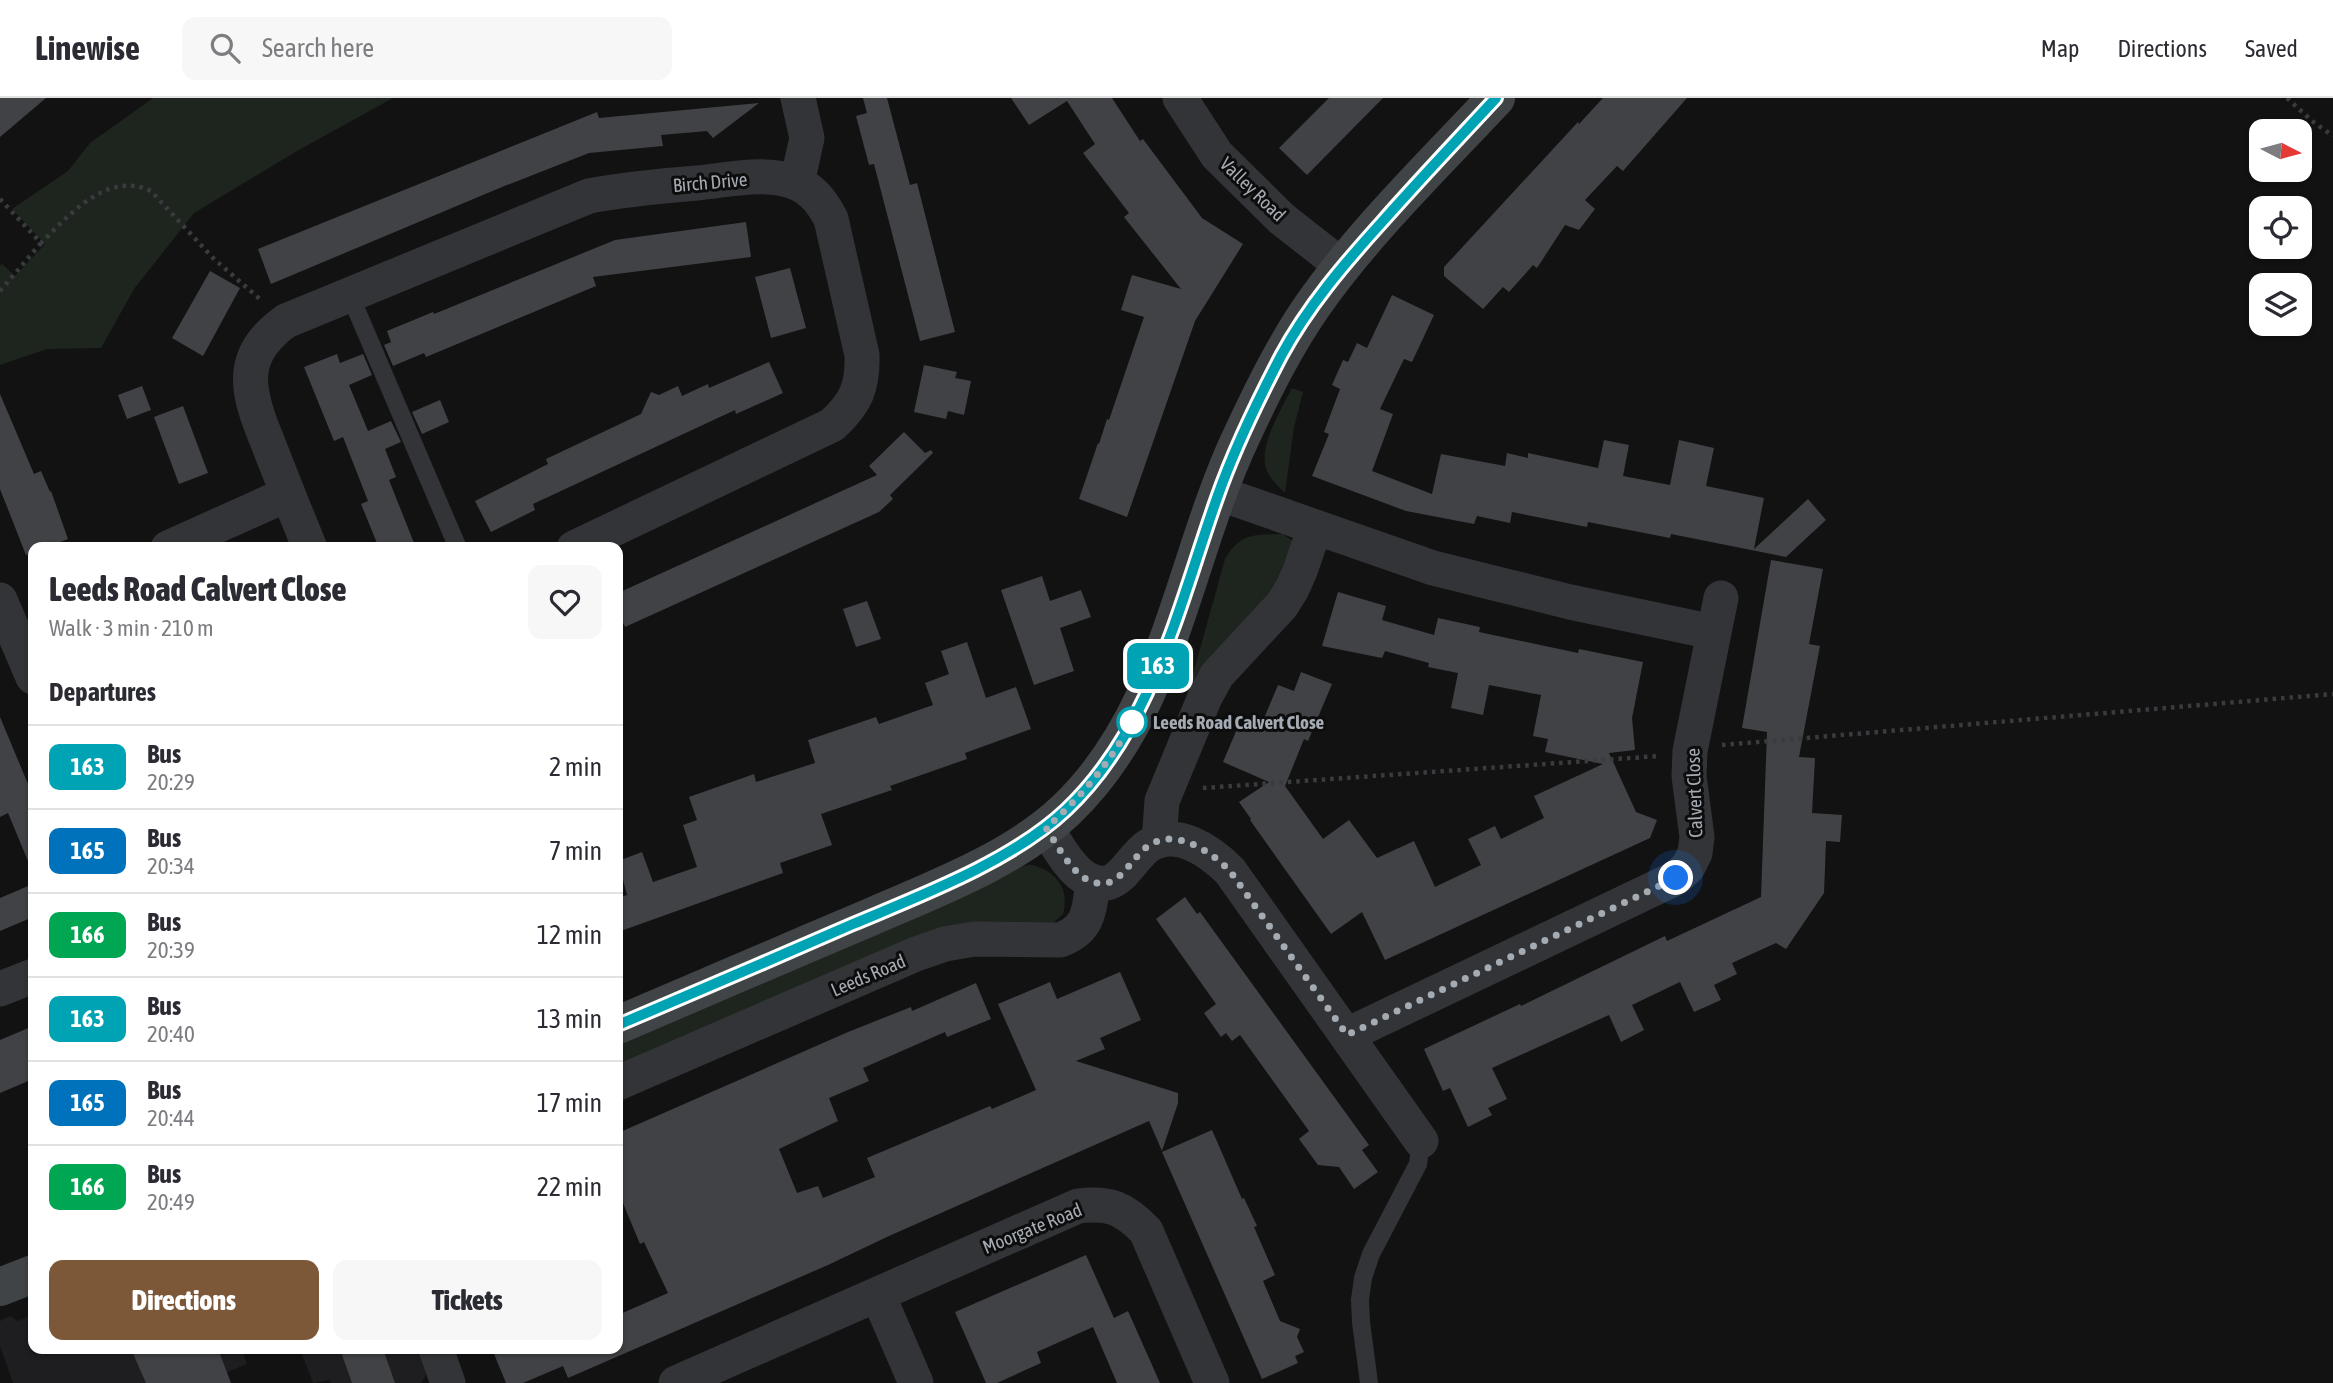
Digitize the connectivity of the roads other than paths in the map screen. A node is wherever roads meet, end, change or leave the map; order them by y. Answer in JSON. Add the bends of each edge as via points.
{"nodes":[{"id":1,"x":798,"y":98,"type":"edge"},
{"id":2,"x":1180,"y":98,"type":"edge"},
{"id":3,"x":1496,"y":98,"type":"edge"},
{"id":4,"x":797,"y":183,"type":"junction"},
{"id":5,"x":1342,"y":266,"type":"junction"},
{"id":6,"x":350,"y":295,"type":"junction"},
{"id":7,"x":1218,"y":493,"type":"junction"},
{"id":8,"x":288,"y":494,"type":"junction"},
{"id":9,"x":1315,"y":527,"type":"junction"},
{"id":10,"x":181,"y":542,"type":"edge"},
{"id":11,"x":308,"y":542,"type":"edge"},
{"id":12,"x":454,"y":542,"type":"edge"},
{"id":13,"x":587,"y":542,"type":"edge"},
{"id":14,"x":1721,"y":598,"type":"dead end"},
{"id":15,"x":10,"y":612,"type":"edge"},
{"id":16,"x":1713,"y":632,"type":"junction"},
{"id":17,"x":28,"y":663,"type":"edge"},
{"id":18,"x":1046,"y":828,"type":"junction"},
{"id":19,"x":1159,"y":841,"type":"junction"},
{"id":20,"x":1093,"y":882,"type":"junction"},
{"id":21,"x":28,"y":978,"type":"edge"},
{"id":22,"x":0,"y":989,"type":"edge"},
{"id":23,"x":623,"y":1023,"type":"edge"},
{"id":24,"x":1347,"y":1035,"type":"junction"},
{"id":25,"x":623,"y":1081,"type":"edge"},
{"id":26,"x":1421,"y":1141,"type":"joint"},
{"id":27,"x":28,"y":1276,"type":"edge"},
{"id":28,"x":0,"y":1287,"type":"edge"},
{"id":29,"x":878,"y":1295,"type":"junction"},
{"id":30,"x":438,"y":1354,"type":"edge"},
{"id":31,"x":448,"y":1383,"type":"edge"},
{"id":32,"x":676,"y":1383,"type":"edge"},
{"id":33,"x":916,"y":1383,"type":"edge"},
{"id":34,"x":1212,"y":1383,"type":"edge"},
{"id":35,"x":1369,"y":1383,"type":"edge"}],
"edges":[{"from":1,"to":4,"type":"street","via":[[807,138]]},
{"from":2,"to":5,"type":"street","name":"Valley Road","via":[[1217,155],[1282,219]]},
{"from":3,"to":5,"type":"main road"},
{"from":4,"to":6,"type":"street","name":"Birch Drive","via":[[763,177],[589,196]]},
{"from":4,"to":13,"type":"street","name":"Birch Drive","via":[[812,192],[831,219],[862,355],[863,375],[847,412],[831,425]]},
{"from":5,"to":7,"type":"main road","via":[[1282,354]]},
{"from":6,"to":8,"type":"street","name":"Birch Drive","via":[[286,321],[258,348],[251,366],[253,405]]},
{"from":6,"to":12,"type":"lane"},
{"from":7,"to":9,"type":"street"},
{"from":7,"to":18,"type":"main road","via":[[1145,700],[1096,778]]},
{"from":8,"to":10,"type":"street"},
{"from":8,"to":11,"type":"street","name":"Birch Drive"},
{"from":9,"to":16,"type":"street","via":[[1433,568]]},
{"from":9,"to":19,"type":"street","via":[[1282,605],[1217,675],[1205,697],[1162,802]]},
{"from":14,"to":16,"type":"street","name":"Calvert Close"},
{"from":15,"to":17,"type":"street"},
{"from":16,"to":24,"type":"street","name":"Calvert Close","via":[[1690,751],[1697,837],[1688,867],[1676,878]]},
{"from":18,"to":20,"type":"street","via":[[1077,871]]},
{"from":18,"to":23,"type":"main road","via":[[1003,856],[910,899]]},
{"from":19,"to":20,"type":"street","via":[[1112,881]]},
{"from":19,"to":24,"type":"street","via":[[1182,841],[1200,848],[1230,871]]},
{"from":20,"to":25,"type":"street","name":"Leeds Road","via":[[1087,917],[1071,936],[945,944]]},
{"from":21,"to":22,"type":"street"},
{"from":24,"to":26,"type":"street"},
{"from":26,"to":35,"type":"lane","via":[[1418,1164],[1363,1278],[1361,1322]]},
{"from":27,"to":28,"type":"main road"},
{"from":29,"to":32,"type":"street","name":"Moorgate Road"},
{"from":29,"to":33,"type":"street"},
{"from":29,"to":34,"type":"street","name":"Moorgate Road","via":[[1078,1206],[1116,1208],[1146,1231]]},
{"from":30,"to":31,"type":"street"}]}
